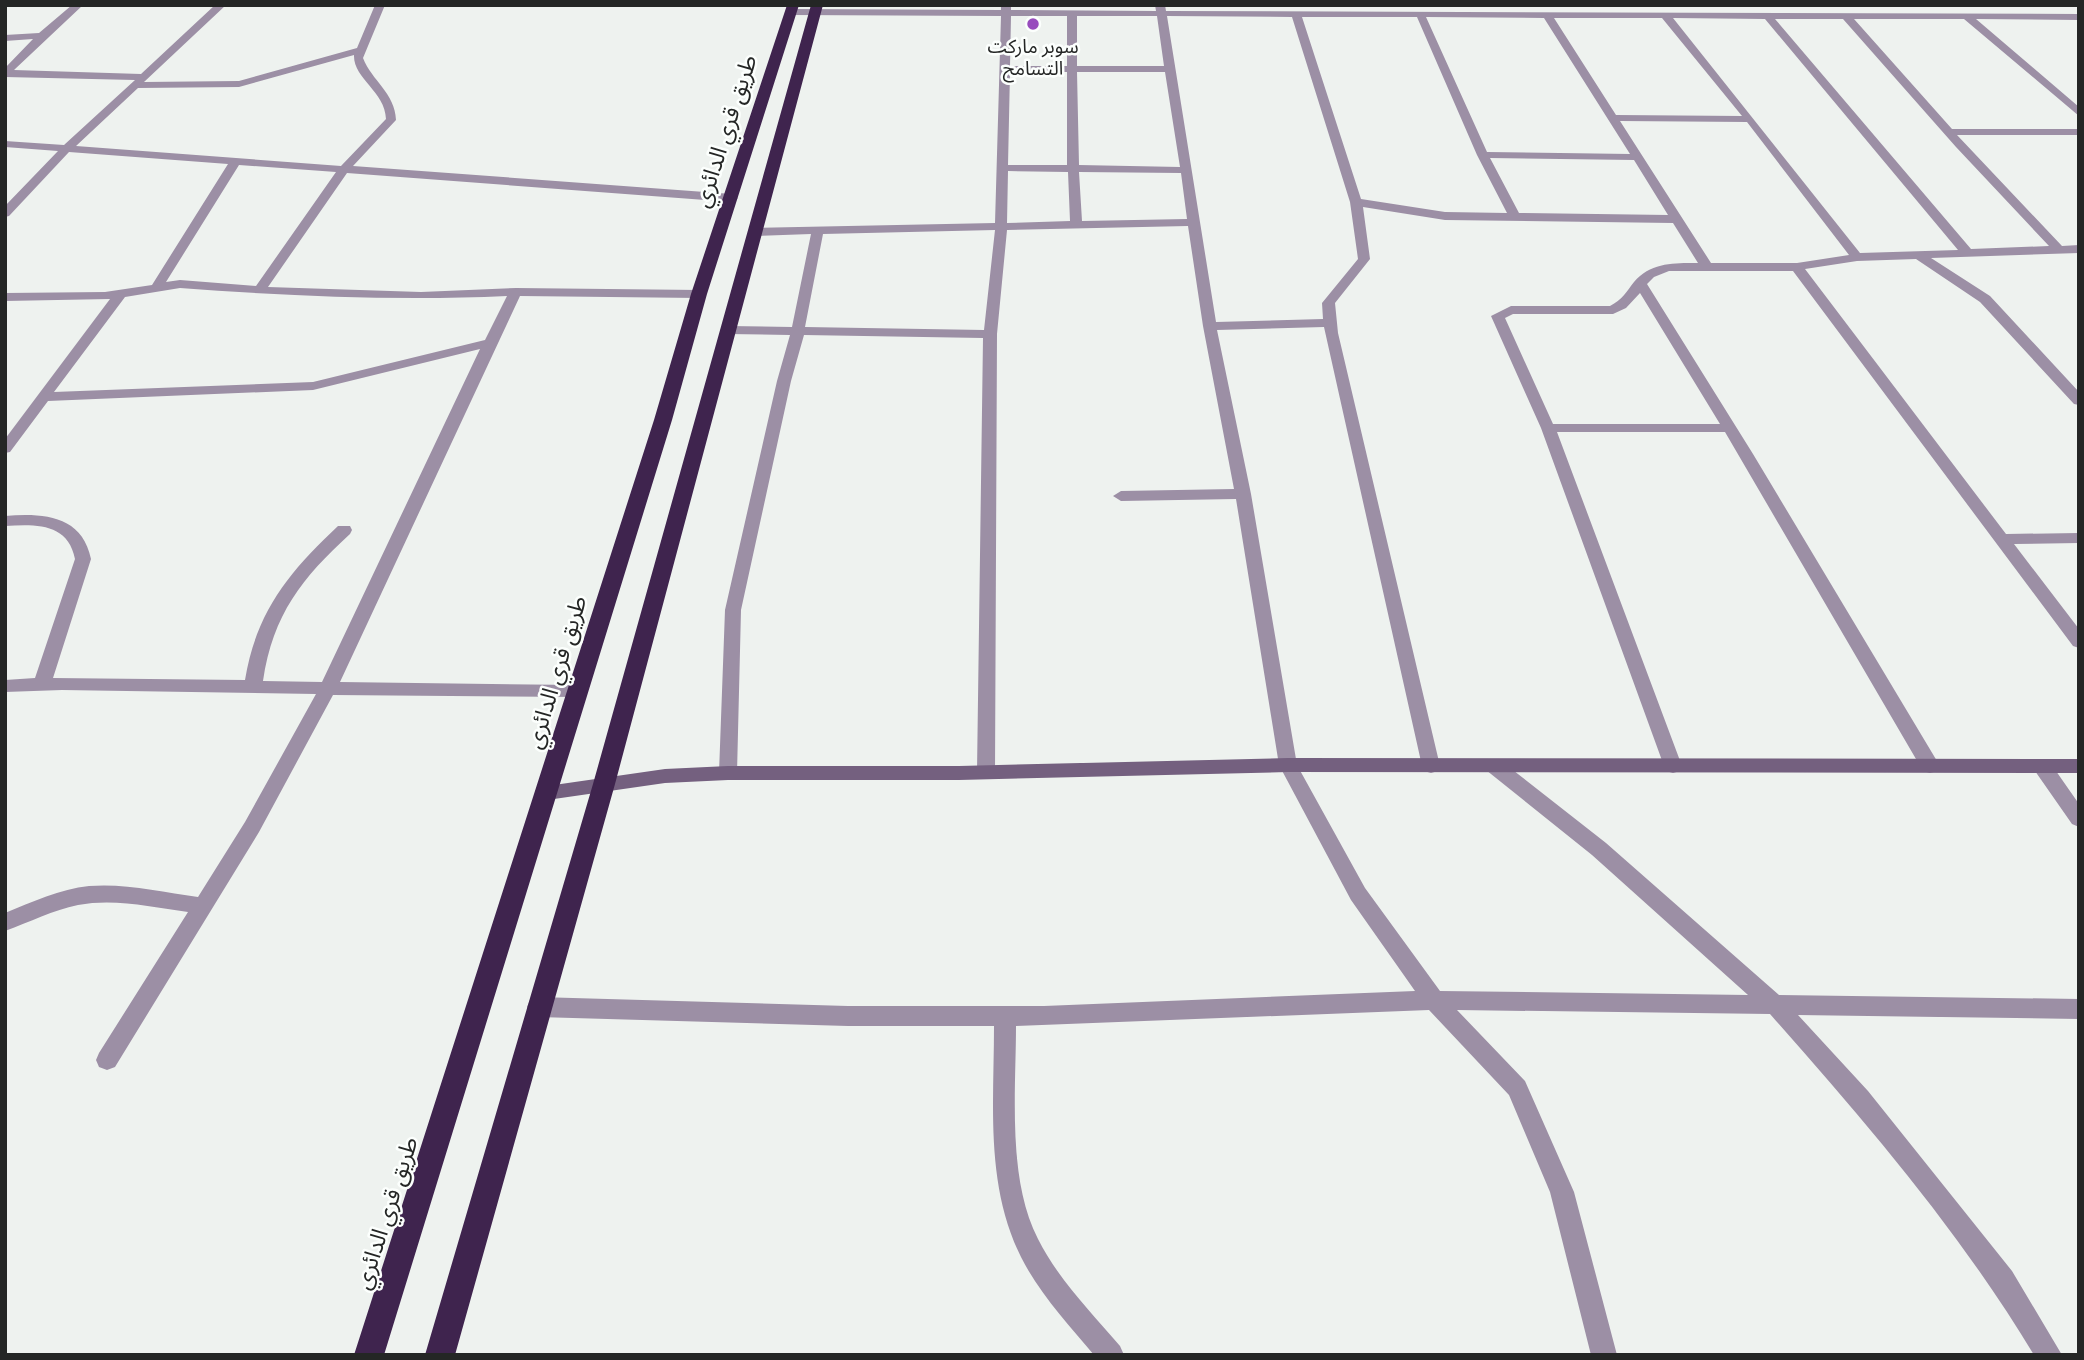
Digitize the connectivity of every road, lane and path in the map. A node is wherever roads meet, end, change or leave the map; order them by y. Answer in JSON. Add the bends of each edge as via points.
{"nodes":[{"id":1,"x":78,"y":5,"type":"edge"},
{"id":2,"x":221,"y":5,"type":"edge"},
{"id":3,"x":380,"y":5,"type":"edge"},
{"id":4,"x":1367,"y":5,"type":"edge"},
{"id":5,"x":1488,"y":5,"type":"edge"},
{"id":6,"x":1617,"y":5,"type":"edge"},
{"id":7,"x":1782,"y":5,"type":"edge"},
{"id":8,"x":1904,"y":5,"type":"edge"},
{"id":9,"x":2022,"y":5,"type":"edge"},
{"id":10,"x":792,"y":9,"type":"edge"},
{"id":11,"x":816,"y":9,"type":"edge"},
{"id":12,"x":1005,"y":9,"type":"edge"},
{"id":13,"x":1161,"y":10,"type":"edge"},
{"id":14,"x":1243,"y":10,"type":"edge"},
{"id":15,"x":1072,"y":13,"type":"junction"},
{"id":16,"x":1664,"y":14,"type":"junction"},
{"id":17,"x":1625,"y":15,"type":"junction"},
{"id":18,"x":1767,"y":15,"type":"junction"},
{"id":19,"x":1297,"y":16,"type":"junction"},
{"id":20,"x":1371,"y":16,"type":"junction"},
{"id":21,"x":1420,"y":16,"type":"junction"},
{"id":22,"x":1494,"y":16,"type":"junction"},
{"id":23,"x":1548,"y":16,"type":"junction"},
{"id":24,"x":1794,"y":16,"type":"junction"},
{"id":25,"x":1846,"y":16,"type":"junction"},
{"id":26,"x":1916,"y":16,"type":"junction"},
{"id":27,"x":1967,"y":17,"type":"junction"},
{"id":28,"x":2037,"y":17,"type":"junction"},
{"id":29,"x":2079,"y":17,"type":"edge"},
{"id":30,"x":42,"y":36,"type":"junction"},
{"id":31,"x":5,"y":38,"type":"edge"},
{"id":32,"x":362,"y":50,"type":"junction"},
{"id":33,"x":1004,"y":69,"type":"junction"},
{"id":34,"x":1073,"y":69,"type":"junction"},
{"id":35,"x":1169,"y":69,"type":"junction"},
{"id":36,"x":6,"y":73,"type":"edge"},
{"id":37,"x":146,"y":77,"type":"junction"},
{"id":38,"x":136,"y":85,"type":"junction"},
{"id":39,"x":2079,"y":113,"type":"edge"},
{"id":40,"x":1612,"y":118,"type":"junction"},
{"id":41,"x":1750,"y":119,"type":"junction"},
{"id":42,"x":1950,"y":132,"type":"junction"},
{"id":43,"x":2079,"y":132,"type":"edge"},
{"id":44,"x":5,"y":145,"type":"edge"},
{"id":45,"x":65,"y":150,"type":"junction"},
{"id":46,"x":1483,"y":155,"type":"junction"},
{"id":47,"x":1637,"y":157,"type":"junction"},
{"id":48,"x":235,"y":162,"type":"junction"},
{"id":49,"x":1002,"y":168,"type":"junction"},
{"id":50,"x":1073,"y":168,"type":"junction"},
{"id":51,"x":343,"y":170,"type":"junction"},
{"id":52,"x":1184,"y":170,"type":"junction"},
{"id":53,"x":732,"y":198,"type":"junction"},
{"id":54,"x":1356,"y":202,"type":"junction"},
{"id":55,"x":5,"y":213,"type":"edge"},
{"id":56,"x":1515,"y":217,"type":"junction"},
{"id":57,"x":1677,"y":219,"type":"junction"},
{"id":58,"x":1194,"y":222,"type":"junction"},
{"id":59,"x":1001,"y":226,"type":"junction"},
{"id":60,"x":1076,"y":226,"type":"junction"},
{"id":61,"x":818,"y":231,"type":"junction"},
{"id":62,"x":754,"y":232,"type":"junction"},
{"id":63,"x":2079,"y":249,"type":"edge"},
{"id":64,"x":2059,"y":250,"type":"junction"},
{"id":65,"x":1967,"y":252,"type":"junction"},
{"id":66,"x":1917,"y":254,"type":"junction"},
{"id":67,"x":1857,"y":257,"type":"junction"},
{"id":68,"x":1707,"y":267,"type":"junction"},
{"id":69,"x":1797,"y":267,"type":"junction"},
{"id":70,"x":1640,"y":283,"type":"junction"},
{"id":71,"x":158,"y":285,"type":"junction"},
{"id":72,"x":261,"y":288,"type":"junction"},
{"id":73,"x":516,"y":292,"type":"junction"},
{"id":74,"x":120,"y":294,"type":"junction"},
{"id":75,"x":699,"y":294,"type":"junction"},
{"id":76,"x":5,"y":297,"type":"edge"},
{"id":77,"x":1330,"y":323,"type":"junction"},
{"id":78,"x":1210,"y":326,"type":"junction"},
{"id":79,"x":727,"y":330,"type":"junction"},
{"id":80,"x":798,"y":331,"type":"junction"},
{"id":81,"x":990,"y":334,"type":"junction"},
{"id":82,"x":490,"y":343,"type":"junction"},
{"id":83,"x":46,"y":397,"type":"junction"},
{"id":84,"x":2079,"y":401,"type":"edge"},
{"id":85,"x":1548,"y":428,"type":"junction"},
{"id":86,"x":1728,"y":428,"type":"junction"},
{"id":87,"x":5,"y":449,"type":"edge"},
{"id":88,"x":1243,"y":494,"type":"junction"},
{"id":89,"x":1121,"y":496,"type":"dead end"},
{"id":90,"x":5,"y":521,"type":"edge"},
{"id":91,"x":344,"y":530,"type":"dead end"},
{"id":92,"x":2079,"y":538,"type":"edge"},
{"id":93,"x":2000,"y":539,"type":"junction"},
{"id":94,"x":2079,"y":642,"type":"edge"},
{"id":95,"x":41,"y":685,"type":"junction"},
{"id":96,"x":5,"y":686,"type":"edge"},
{"id":97,"x":253,"y":687,"type":"junction"},
{"id":98,"x":328,"y":688,"type":"junction"},
{"id":99,"x":577,"y":692,"type":"junction"},
{"id":100,"x":1288,"y":765,"type":"junction"},
{"id":101,"x":1493,"y":765,"type":"junction"},
{"id":102,"x":1431,"y":766,"type":"junction"},
{"id":103,"x":1673,"y":766,"type":"junction"},
{"id":104,"x":1930,"y":766,"type":"junction"},
{"id":105,"x":2042,"y":766,"type":"junction"},
{"id":106,"x":2079,"y":766,"type":"edge"},
{"id":107,"x":986,"y":772,"type":"junction"},
{"id":108,"x":727,"y":773,"type":"junction"},
{"id":109,"x":604,"y":784,"type":"junction"},
{"id":110,"x":547,"y":793,"type":"junction"},
{"id":111,"x":2079,"y":819,"type":"edge"},
{"id":112,"x":205,"y":906,"type":"junction"},
{"id":113,"x":5,"y":922,"type":"edge"},
{"id":114,"x":1434,"y":1000,"type":"junction"},
{"id":115,"x":538,"y":1007,"type":"junction"},
{"id":116,"x":1777,"y":1007,"type":"junction"},
{"id":117,"x":2079,"y":1009,"type":"edge"},
{"id":118,"x":1005,"y":1016,"type":"junction"},
{"id":119,"x":107,"y":1060,"type":"dead end"},
{"id":120,"x":369,"y":1355,"type":"edge"},
{"id":121,"x":440,"y":1355,"type":"edge"},
{"id":122,"x":1111,"y":1355,"type":"edge"},
{"id":123,"x":1604,"y":1355,"type":"edge"},
{"id":124,"x":2049,"y":1355,"type":"edge"}],
"edges":[{"from":1,"to":30,"type":"street"},
{"from":2,"to":37,"type":"street"},
{"from":3,"to":32,"type":"street"},
{"from":4,"to":20,"type":"street"},
{"from":5,"to":22,"type":"street"},
{"from":6,"to":17,"type":"street"},
{"from":7,"to":24,"type":"street"},
{"from":8,"to":26,"type":"street"},
{"from":9,"to":28,"type":"street"},
{"from":10,"to":11,"type":"street"},
{"from":10,"to":53,"type":"highway","name":"طريق قري الدائري"},
{"from":11,"to":12,"type":"street"},
{"from":11,"to":62,"type":"highway"},
{"from":12,"to":15,"type":"street"},
{"from":12,"to":33,"type":"street"},
{"from":13,"to":14,"type":"street"},
{"from":13,"to":15,"type":"street"},
{"from":13,"to":35,"type":"street"},
{"from":14,"to":19,"type":"street"},
{"from":15,"to":34,"type":"street"},
{"from":16,"to":17,"type":"street"},
{"from":16,"to":18,"type":"street"},
{"from":16,"to":41,"type":"street"},
{"from":17,"to":23,"type":"street"},
{"from":18,"to":24,"type":"street"},
{"from":18,"to":65,"type":"street"},
{"from":19,"to":20,"type":"street"},
{"from":19,"to":54,"type":"street"},
{"from":20,"to":21,"type":"street"},
{"from":21,"to":22,"type":"street"},
{"from":21,"to":46,"type":"street"},
{"from":22,"to":23,"type":"street"},
{"from":23,"to":40,"type":"street"},
{"from":24,"to":25,"type":"street"},
{"from":25,"to":26,"type":"street"},
{"from":25,"to":42,"type":"street"},
{"from":26,"to":27,"type":"street"},
{"from":27,"to":28,"type":"street"},
{"from":27,"to":39,"type":"street"},
{"from":28,"to":29,"type":"street"},
{"from":30,"to":31,"type":"street"},
{"from":30,"to":36,"type":"street"},
{"from":32,"to":38,"type":"street","via":[[239,85]]},
{"from":32,"to":51,"type":"street","via":[[360,66],[390,102],[391,120]]},
{"from":33,"to":34,"type":"street"},
{"from":33,"to":49,"type":"street"},
{"from":34,"to":35,"type":"street"},
{"from":34,"to":50,"type":"street"},
{"from":35,"to":52,"type":"street"},
{"from":36,"to":37,"type":"street"},
{"from":37,"to":38,"type":"street"},
{"from":38,"to":45,"type":"street"},
{"from":40,"to":41,"type":"street"},
{"from":40,"to":47,"type":"street"},
{"from":41,"to":67,"type":"street"},
{"from":42,"to":43,"type":"street"},
{"from":42,"to":64,"type":"street"},
{"from":44,"to":45,"type":"street"},
{"from":45,"to":48,"type":"street"},
{"from":45,"to":55,"type":"street"},
{"from":46,"to":47,"type":"street"},
{"from":46,"to":56,"type":"street"},
{"from":47,"to":57,"type":"street"},
{"from":48,"to":51,"type":"street"},
{"from":48,"to":71,"type":"street"},
{"from":49,"to":50,"type":"street"},
{"from":49,"to":59,"type":"street"},
{"from":50,"to":52,"type":"street"},
{"from":50,"to":60,"type":"street"},
{"from":51,"to":53,"type":"street"},
{"from":51,"to":72,"type":"street"},
{"from":52,"to":58,"type":"street"},
{"from":53,"to":75,"type":"highway","name":"طريق قري الدائري"},
{"from":54,"to":56,"type":"street","via":[[1427,215]]},
{"from":54,"to":77,"type":"street","via":[[1364,258],[1332,295]]},
{"from":56,"to":57,"type":"street"},
{"from":57,"to":68,"type":"street"},
{"from":58,"to":60,"type":"street"},
{"from":58,"to":78,"type":"street"},
{"from":59,"to":60,"type":"street"},
{"from":59,"to":61,"type":"street"},
{"from":59,"to":81,"type":"street"},
{"from":61,"to":62,"type":"street"},
{"from":61,"to":80,"type":"street"},
{"from":62,"to":79,"type":"highway"},
{"from":63,"to":64,"type":"street"},
{"from":64,"to":65,"type":"street"},
{"from":65,"to":66,"type":"street"},
{"from":66,"to":67,"type":"street"},
{"from":66,"to":84,"type":"street","via":[[1991,304]]},
{"from":67,"to":69,"type":"street"},
{"from":68,"to":69,"type":"street"},
{"from":68,"to":70,"type":"street","via":[[1656,269]]},
{"from":69,"to":93,"type":"street"},
{"from":70,"to":85,"type":"street","via":[[1613,310],[1511,310],[1498,316]]},
{"from":70,"to":86,"type":"street"},
{"from":71,"to":72,"type":"street"},
{"from":71,"to":74,"type":"street"},
{"from":72,"to":73,"type":"street","via":[[421,296]]},
{"from":73,"to":75,"type":"street"},
{"from":73,"to":82,"type":"street"},
{"from":74,"to":76,"type":"street"},
{"from":74,"to":83,"type":"street"},
{"from":75,"to":99,"type":"highway","name":"طريق قري الدائري"},
{"from":77,"to":78,"type":"street"},
{"from":77,"to":102,"type":"street"},
{"from":78,"to":88,"type":"street"},
{"from":79,"to":80,"type":"street"},
{"from":79,"to":109,"type":"highway"},
{"from":80,"to":81,"type":"street"},
{"from":80,"to":108,"type":"street","via":[[733,610]]},
{"from":81,"to":107,"type":"street"},
{"from":82,"to":83,"type":"street","via":[[313,386]]},
{"from":82,"to":98,"type":"street"},
{"from":83,"to":87,"type":"street"},
{"from":85,"to":86,"type":"street"},
{"from":85,"to":103,"type":"street"},
{"from":86,"to":104,"type":"street"},
{"from":88,"to":89,"type":"street"},
{"from":88,"to":100,"type":"street"},
{"from":90,"to":95,"type":"street","via":[[62,526],[83,549]]},
{"from":91,"to":97,"type":"street","via":[[297,578],[269,620],[257,653]]},
{"from":92,"to":93,"type":"street"},
{"from":93,"to":94,"type":"street"},
{"from":95,"to":96,"type":"street"},
{"from":95,"to":97,"type":"street"},
{"from":97,"to":98,"type":"street"},
{"from":98,"to":99,"type":"street"},
{"from":98,"to":112,"type":"street"},
{"from":99,"to":110,"type":"highway","name":"طريق قري الدائري"},
{"from":100,"to":102,"type":"main road"},
{"from":100,"to":107,"type":"main road"},
{"from":100,"to":114,"type":"street","via":[[1357,894]]},
{"from":101,"to":102,"type":"main road"},
{"from":101,"to":103,"type":"main road"},
{"from":101,"to":116,"type":"street","via":[[1599,849]]},
{"from":103,"to":104,"type":"main road"},
{"from":104,"to":105,"type":"main road"},
{"from":105,"to":106,"type":"main road"},
{"from":105,"to":111,"type":"street"},
{"from":107,"to":108,"type":"main road"},
{"from":108,"to":109,"type":"main road"},
{"from":109,"to":110,"type":"main road"},
{"from":109,"to":115,"type":"highway"},
{"from":110,"to":120,"type":"highway","name":"طريق قري الدائري"},
{"from":112,"to":113,"type":"street","via":[[89,895],[49,904]]},
{"from":112,"to":119,"type":"street"},
{"from":114,"to":116,"type":"street"},
{"from":114,"to":118,"type":"street"},
{"from":114,"to":123,"type":"street","via":[[1517,1088],[1562,1192]]},
{"from":115,"to":118,"type":"street"},
{"from":115,"to":121,"type":"highway"},
{"from":116,"to":117,"type":"street"},
{"from":116,"to":124,"type":"street","via":[[1860,1099],[2003,1280]]},
{"from":118,"to":122,"type":"street","via":[[1008,1182],[1024,1235],[1044,1271]]}]}
